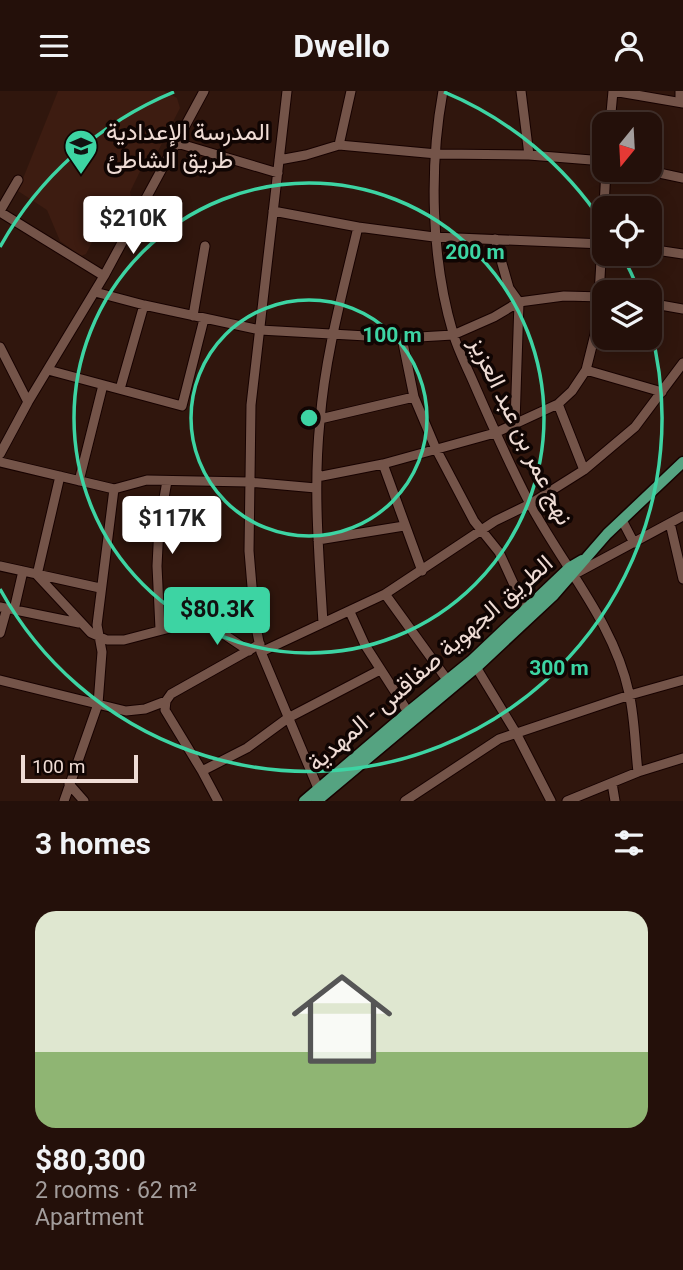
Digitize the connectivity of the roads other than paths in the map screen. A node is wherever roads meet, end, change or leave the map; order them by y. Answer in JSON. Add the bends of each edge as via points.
{"nodes":[{"id":1,"x":204,"y":91,"type":"edge"},
{"id":2,"x":288,"y":91,"type":"edge"},
{"id":3,"x":351,"y":91,"type":"edge"},
{"id":4,"x":443,"y":91,"type":"edge"},
{"id":5,"x":521,"y":91,"type":"edge"},
{"id":6,"x":680,"y":91,"type":"edge"},
{"id":7,"x":681,"y":102,"type":"edge"},
{"id":8,"x":611,"y":112,"type":"edge"},
{"id":9,"x":177,"y":143,"type":"junction"},
{"id":10,"x":339,"y":145,"type":"junction"},
{"id":11,"x":437,"y":154,"type":"junction"},
{"id":12,"x":528,"y":155,"type":"junction"},
{"id":13,"x":279,"y":159,"type":"junction"},
{"id":14,"x":592,"y":160,"type":"edge"},
{"id":15,"x":278,"y":173,"type":"junction"},
{"id":16,"x":662,"y":174,"type":"edge"},
{"id":17,"x":683,"y":178,"type":"edge"},
{"id":18,"x":18,"y":180,"type":"dead end"},
{"id":19,"x":273,"y":211,"type":"junction"},
{"id":20,"x":0,"y":212,"type":"edge"},
{"id":21,"x":358,"y":227,"type":"junction"},
{"id":22,"x":434,"y":237,"type":"junction"},
{"id":23,"x":495,"y":239,"type":"junction"},
{"id":24,"x":592,"y":243,"type":"edge"},
{"id":25,"x":205,"y":246,"type":"dead end"},
{"id":26,"x":662,"y":251,"type":"edge"},
{"id":27,"x":683,"y":254,"type":"edge"},
{"id":28,"x":104,"y":276,"type":"junction"},
{"id":29,"x":95,"y":292,"type":"junction"},
{"id":30,"x":592,"y":297,"type":"edge"},
{"id":31,"x":519,"y":302,"type":"junction"},
{"id":32,"x":144,"y":305,"type":"junction"},
{"id":33,"x":662,"y":305,"type":"edge"},
{"id":34,"x":683,"y":309,"type":"edge"},
{"id":35,"x":193,"y":316,"type":"junction"},
{"id":36,"x":204,"y":319,"type":"junction"},
{"id":37,"x":260,"y":330,"type":"junction"},
{"id":38,"x":453,"y":335,"type":"junction"},
{"id":39,"x":333,"y":336,"type":"junction"},
{"id":40,"x":402,"y":338,"type":"junction"},
{"id":41,"x":0,"y":347,"type":"edge"},
{"id":42,"x":592,"y":349,"type":"edge"},
{"id":43,"x":683,"y":363,"type":"edge"},
{"id":44,"x":48,"y":370,"type":"junction"},
{"id":45,"x":586,"y":370,"type":"junction"},
{"id":46,"x":103,"y":384,"type":"junction"},
{"id":47,"x":120,"y":389,"type":"junction"},
{"id":48,"x":662,"y":392,"type":"junction"},
{"id":49,"x":414,"y":397,"type":"junction"},
{"id":50,"x":28,"y":402,"type":"junction"},
{"id":51,"x":558,"y":404,"type":"junction"},
{"id":52,"x":320,"y":419,"type":"junction"},
{"id":53,"x":515,"y":423,"type":"junction"},
{"id":54,"x":495,"y":433,"type":"junction"},
{"id":55,"x":436,"y":449,"type":"junction"},
{"id":56,"x":0,"y":454,"type":"edge"},
{"id":57,"x":683,"y":461,"type":"edge"},
{"id":58,"x":0,"y":462,"type":"edge"},
{"id":59,"x":383,"y":464,"type":"junction"},
{"id":60,"x":584,"y":470,"type":"junction"},
{"id":61,"x":60,"y":476,"type":"junction"},
{"id":62,"x":317,"y":477,"type":"junction"},
{"id":63,"x":79,"y":481,"type":"junction"},
{"id":64,"x":167,"y":481,"type":"junction"},
{"id":65,"x":249,"y":482,"type":"junction"},
{"id":66,"x":316,"y":488,"type":"junction"},
{"id":67,"x":114,"y":489,"type":"junction"},
{"id":68,"x":530,"y":504,"type":"junction"},
{"id":69,"x":683,"y":516,"type":"edge"},
{"id":70,"x":622,"y":520,"type":"junction"},
{"id":71,"x":670,"y":523,"type":"junction"},
{"id":72,"x":404,"y":526,"type":"junction"},
{"id":73,"x":483,"y":531,"type":"junction"},
{"id":74,"x":318,"y":540,"type":"junction"},
{"id":75,"x":601,"y":541,"type":"junction"},
{"id":76,"x":634,"y":543,"type":"junction"},
{"id":77,"x":612,"y":555,"type":"junction"},
{"id":78,"x":0,"y":566,"type":"edge"},
{"id":79,"x":23,"y":571,"type":"junction"},
{"id":80,"x":422,"y":571,"type":"junction"},
{"id":81,"x":572,"y":571,"type":"junction"},
{"id":82,"x":37,"y":575,"type":"junction"},
{"id":83,"x":683,"y":579,"type":"edge"},
{"id":84,"x":100,"y":589,"type":"junction"},
{"id":85,"x":385,"y":594,"type":"junction"},
{"id":86,"x":254,"y":606,"type":"junction"},
{"id":87,"x":7,"y":608,"type":"edge"},
{"id":88,"x":526,"y":611,"type":"junction"},
{"id":89,"x":350,"y":612,"type":"junction"},
{"id":90,"x":201,"y":619,"type":"junction"},
{"id":91,"x":79,"y":622,"type":"junction"},
{"id":92,"x":323,"y":624,"type":"junction"},
{"id":93,"x":160,"y":629,"type":"junction"},
{"id":94,"x":0,"y":633,"type":"edge"},
{"id":95,"x":100,"y":638,"type":"junction"},
{"id":96,"x":261,"y":648,"type":"junction"},
{"id":97,"x":249,"y":651,"type":"junction"},
{"id":98,"x":475,"y":664,"type":"junction"},
{"id":99,"x":380,"y":670,"type":"junction"},
{"id":100,"x":0,"y":680,"type":"edge"},
{"id":101,"x":683,"y":680,"type":"edge"},
{"id":102,"x":447,"y":681,"type":"junction"},
{"id":103,"x":630,"y":695,"type":"junction"},
{"id":104,"x":166,"y":701,"type":"junction"},
{"id":105,"x":98,"y":704,"type":"junction"},
{"id":106,"x":408,"y":712,"type":"junction"},
{"id":107,"x":288,"y":718,"type":"junction"},
{"id":108,"x":516,"y":733,"type":"junction"},
{"id":109,"x":683,"y":758,"type":"edge"},
{"id":110,"x":307,"y":760,"type":"junction"},
{"id":111,"x":202,"y":771,"type":"junction"},
{"id":112,"x":638,"y":772,"type":"junction"},
{"id":113,"x":331,"y":783,"type":"junction"},
{"id":114,"x":612,"y":783,"type":"junction"},
{"id":115,"x":68,"y":784,"type":"junction"},
{"id":116,"x":320,"y":797,"type":"edge"},
{"id":117,"x":64,"y":801,"type":"edge"},
{"id":118,"x":84,"y":801,"type":"edge"},
{"id":119,"x":218,"y":801,"type":"edge"},
{"id":120,"x":304,"y":801,"type":"edge"},
{"id":121,"x":405,"y":801,"type":"edge"},
{"id":122,"x":551,"y":801,"type":"edge"},
{"id":123,"x":567,"y":801,"type":"edge"},
{"id":124,"x":615,"y":801,"type":"edge"}],
"edges":[{"from":1,"to":9,"type":"street"},
{"from":2,"to":13,"type":"street"},
{"from":3,"to":10,"type":"street"},
{"from":4,"to":11,"type":"street","name":"نهج عمر بن عبد العزيز"},
{"from":5,"to":12,"type":"street"},
{"from":6,"to":7,"type":"street"},
{"from":7,"to":8,"type":"street","via":[[613,91]]},
{"from":9,"to":15,"type":"street"},
{"from":9,"to":28,"type":"street"},
{"from":10,"to":11,"type":"street"},
{"from":10,"to":13,"type":"street"},
{"from":11,"to":12,"type":"street"},
{"from":11,"to":22,"type":"street","name":"نهج عمر بن عبد العزيز"},
{"from":12,"to":14,"type":"street"},
{"from":13,"to":15,"type":"street"},
{"from":15,"to":19,"type":"street"},
{"from":16,"to":17,"type":"street"},
{"from":18,"to":20,"type":"street"},
{"from":19,"to":21,"type":"street"},
{"from":19,"to":37,"type":"street"},
{"from":20,"to":28,"type":"street"},
{"from":21,"to":22,"type":"street"},
{"from":21,"to":39,"type":"street"},
{"from":22,"to":23,"type":"street"},
{"from":22,"to":38,"type":"street","name":"نهج عمر بن عبد العزيز"},
{"from":23,"to":24,"type":"street"},
{"from":23,"to":31,"type":"street","via":[[509,288]]},
{"from":25,"to":35,"type":"street"},
{"from":26,"to":27,"type":"street"},
{"from":28,"to":29,"type":"street"},
{"from":29,"to":32,"type":"street"},
{"from":29,"to":44,"type":"street"},
{"from":30,"to":31,"type":"street"},
{"from":31,"to":38,"type":"street"},
{"from":31,"to":53,"type":"street"},
{"from":32,"to":35,"type":"street"},
{"from":32,"to":47,"type":"street"},
{"from":33,"to":34,"type":"street"},
{"from":35,"to":36,"type":"street"},
{"from":36,"to":37,"type":"street"},
{"from":36,"to":47,"type":"street","via":[[182,405]]},
{"from":37,"to":39,"type":"street"},
{"from":37,"to":65,"type":"street","via":[[251,405]]},
{"from":38,"to":40,"type":"street"},
{"from":38,"to":54,"type":"street","name":"نهج عمر بن عبد العزيز"},
{"from":39,"to":40,"type":"street"},
{"from":39,"to":52,"type":"street"},
{"from":40,"to":49,"type":"street"},
{"from":41,"to":50,"type":"street"},
{"from":42,"to":45,"type":"street"},
{"from":43,"to":48,"type":"street"},
{"from":44,"to":46,"type":"street"},
{"from":44,"to":50,"type":"street"},
{"from":45,"to":48,"type":"street"},
{"from":45,"to":51,"type":"street"},
{"from":46,"to":47,"type":"street"},
{"from":46,"to":63,"type":"street"},
{"from":48,"to":60,"type":"street","via":[[635,427]]},
{"from":49,"to":52,"type":"street"},
{"from":49,"to":55,"type":"street"},
{"from":50,"to":56,"type":"street"},
{"from":51,"to":53,"type":"street"},
{"from":51,"to":60,"type":"street"},
{"from":52,"to":62,"type":"street"},
{"from":53,"to":54,"type":"street"},
{"from":54,"to":55,"type":"street"},
{"from":54,"to":68,"type":"street","name":"نهج عمر بن عبد العزيز"},
{"from":55,"to":59,"type":"street"},
{"from":55,"to":73,"type":"street"},
{"from":57,"to":70,"type":"main road","name":"الطريق الجهوية صفاقس - المهدية"},
{"from":58,"to":61,"type":"street"},
{"from":59,"to":62,"type":"street"},
{"from":59,"to":72,"type":"street"},
{"from":60,"to":68,"type":"street"},
{"from":61,"to":63,"type":"street"},
{"from":61,"to":82,"type":"street"},
{"from":62,"to":66,"type":"street"},
{"from":63,"to":67,"type":"street"},
{"from":64,"to":65,"type":"street"},
{"from":64,"to":67,"type":"street","via":[[147,480]]},
{"from":64,"to":93,"type":"street","via":[[157,566]]},
{"from":65,"to":66,"type":"street"},
{"from":65,"to":86,"type":"street"},
{"from":66,"to":74,"type":"street"},
{"from":67,"to":84,"type":"street"},
{"from":68,"to":73,"type":"street"},
{"from":68,"to":81,"type":"street","name":"نهج عمر بن عبد العزيز"},
{"from":69,"to":71,"type":"street"},
{"from":70,"to":75,"type":"main road","name":"الطريق الجهوية صفاقس - المهدية"},
{"from":70,"to":76,"type":"street"},
{"from":71,"to":76,"type":"street"},
{"from":71,"to":83,"type":"street"},
{"from":72,"to":74,"type":"street"},
{"from":72,"to":80,"type":"street"},
{"from":73,"to":80,"type":"street"},
{"from":73,"to":88,"type":"street","via":[[499,552]]},
{"from":74,"to":92,"type":"street"},
{"from":75,"to":77,"type":"street"},
{"from":75,"to":81,"type":"main road","name":"الطريق الجهوية صفاقس - المهدية"},
{"from":76,"to":77,"type":"street"},
{"from":77,"to":81,"type":"street"},
{"from":78,"to":79,"type":"street"},
{"from":79,"to":82,"type":"street"},
{"from":79,"to":87,"type":"street"},
{"from":80,"to":85,"type":"street"},
{"from":81,"to":88,"type":"main road","name":"الطريق الجهوية صفاقس - المهدية"},
{"from":81,"to":98,"type":"main road","name":"الطريق الجهوية صفاقس - المهدية"},
{"from":81,"to":103,"type":"street","name":"نهج عمر بن عبد العزيز","via":[[606,633]]},
{"from":82,"to":84,"type":"street"},
{"from":82,"to":91,"type":"street"},
{"from":84,"to":95,"type":"street"},
{"from":85,"to":89,"type":"street"},
{"from":85,"to":102,"type":"street"},
{"from":86,"to":90,"type":"street"},
{"from":86,"to":96,"type":"street"},
{"from":87,"to":91,"type":"street"},
{"from":87,"to":94,"type":"street"},
{"from":88,"to":98,"type":"main road","name":"الطريق الجهوية صفاقس - المهدية"},
{"from":89,"to":92,"type":"street"},
{"from":89,"to":99,"type":"street"},
{"from":90,"to":93,"type":"street"},
{"from":90,"to":97,"type":"street"},
{"from":91,"to":95,"type":"street"},
{"from":92,"to":96,"type":"street"},
{"from":93,"to":95,"type":"street","via":[[124,640]]},
{"from":95,"to":105,"type":"street"},
{"from":96,"to":97,"type":"street"},
{"from":96,"to":107,"type":"street"},
{"from":97,"to":104,"type":"street"},
{"from":98,"to":102,"type":"main road","name":"الطريق الجهوية صفاقس - المهدية"},
{"from":98,"to":108,"type":"street"},
{"from":98,"to":113,"type":"main road","name":"الطريق الجهوية صفاقس - المهدية"},
{"from":99,"to":106,"type":"street"},
{"from":99,"to":107,"type":"street"},
{"from":100,"to":105,"type":"street"},
{"from":101,"to":103,"type":"street"},
{"from":102,"to":106,"type":"main road","name":"الطريق الجهوية صفاقس - المهدية"},
{"from":103,"to":108,"type":"street"},
{"from":103,"to":112,"type":"street","name":"نهج عمر بن عبد العزيز"},
{"from":104,"to":105,"type":"street","via":[[135,711]]},
{"from":104,"to":111,"type":"street","via":[[166,710]]},
{"from":105,"to":115,"type":"street"},
{"from":106,"to":113,"type":"main road","name":"الطريق الجهوية صفاقس - المهدية"},
{"from":107,"to":110,"type":"street"},
{"from":107,"to":111,"type":"street","via":[[247,748]]},
{"from":108,"to":121,"type":"street","via":[[499,739]]},
{"from":108,"to":122,"type":"street"},
{"from":109,"to":112,"type":"street"},
{"from":110,"to":113,"type":"street"},
{"from":110,"to":116,"type":"street"},
{"from":111,"to":119,"type":"street"},
{"from":112,"to":114,"type":"street"},
{"from":113,"to":116,"type":"main road","name":"الطريق الجهوية صفاقس - المهدية"},
{"from":114,"to":123,"type":"street"},
{"from":114,"to":124,"type":"street"},
{"from":115,"to":117,"type":"street"},
{"from":115,"to":118,"type":"street"},
{"from":116,"to":120,"type":"main road","name":"الطريق الجهوية صفاقس - المهدية"}]}
